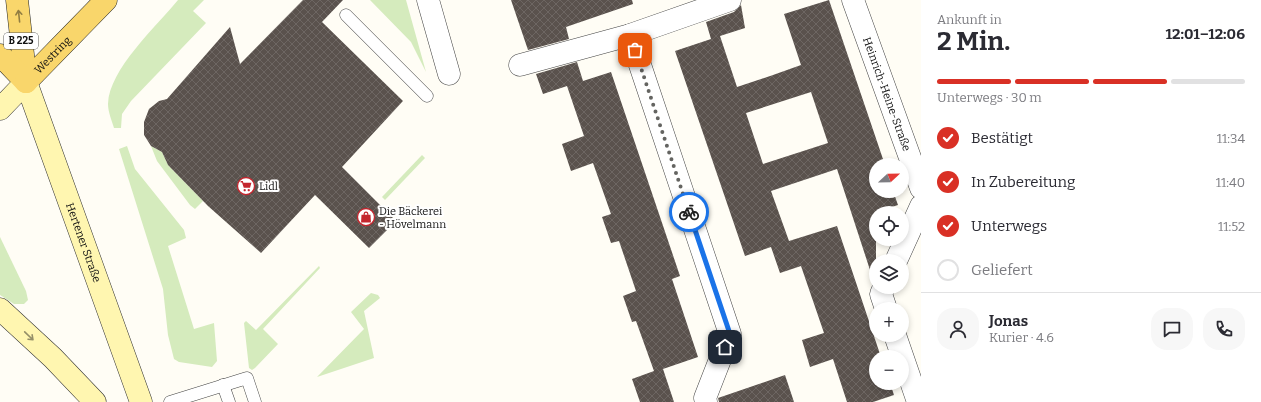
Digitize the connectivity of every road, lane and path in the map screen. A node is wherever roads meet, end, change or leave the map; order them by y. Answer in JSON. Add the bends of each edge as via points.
{"nodes":[{"id":1,"x":17,"y":0,"type":"edge"},
{"id":2,"x":106,"y":0,"type":"edge"},
{"id":3,"x":428,"y":0,"type":"edge"},
{"id":4,"x":730,"y":0,"type":"edge"},
{"id":5,"x":853,"y":0,"type":"edge"},
{"id":6,"x":346,"y":15,"type":"dead end"},
{"id":7,"x":630,"y":35,"type":"junction"},
{"id":8,"x":0,"y":55,"type":"edge"},
{"id":9,"x":520,"y":65,"type":"dead end"},
{"id":10,"x":450,"y":74,"type":"dead end"},
{"id":11,"x":26,"y":82,"type":"junction"},
{"id":12,"x":427,"y":96,"type":"dead end"},
{"id":13,"x":0,"y":110,"type":"edge"},
{"id":14,"x":921,"y":188,"type":"edge"},
{"id":15,"x":921,"y":206,"type":"edge"},
{"id":16,"x":899,"y":254,"type":"edge"},
{"id":17,"x":0,"y":309,"type":"edge"},
{"id":18,"x":897,"y":342,"type":"edge"},
{"id":19,"x":223,"y":385,"type":"junction"},
{"id":20,"x":95,"y":402,"type":"edge"},
{"id":21,"x":141,"y":402,"type":"edge"},
{"id":22,"x":170,"y":402,"type":"edge"},
{"id":23,"x":229,"y":402,"type":"edge"},
{"id":24,"x":255,"y":402,"type":"edge"},
{"id":25,"x":706,"y":402,"type":"edge"},
{"id":26,"x":918,"y":402,"type":"edge"}],
"edges":[{"from":11,"to":1,"type":"main road","name":"Hertener Straße","number":"B 225","one_way":true},
{"from":2,"to":11,"type":"main road","name":"Westring"},
{"from":3,"to":10,"type":"street"},
{"from":4,"to":7,"type":"street"},
{"from":5,"to":14,"type":"street","name":"Heinrich-Heine-Straße"},
{"from":6,"to":12,"type":"lane"},
{"from":7,"to":9,"type":"street"},
{"from":7,"to":25,"type":"street","via":[[730,334],[705,398]]},
{"from":8,"to":11,"type":"main road","name":"Hertener Straße","number":"B 225"},
{"from":11,"to":13,"type":"main road","name":"Westring"},
{"from":11,"to":21,"type":"main road","name":"Hertener Straße"},
{"from":15,"to":16,"type":"street"},
{"from":17,"to":20,"type":"main road","one_way":true,"via":[[53,358]]},
{"from":18,"to":26,"type":"street"},
{"from":19,"to":22,"type":"lane"},
{"from":19,"to":23,"type":"lane"},
{"from":19,"to":24,"type":"lane","via":[[247,378]]}]}
